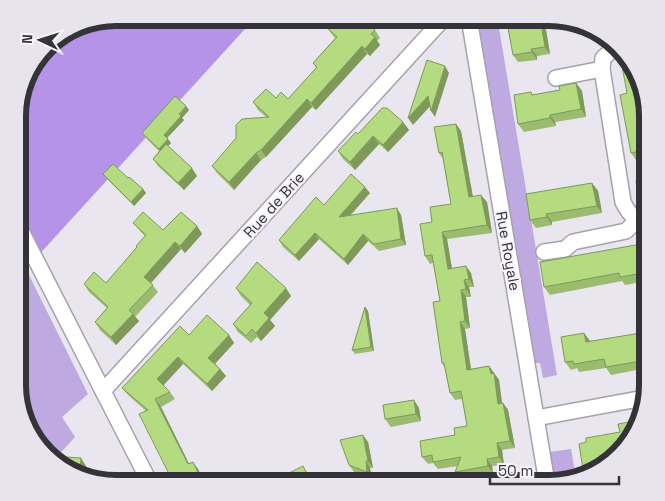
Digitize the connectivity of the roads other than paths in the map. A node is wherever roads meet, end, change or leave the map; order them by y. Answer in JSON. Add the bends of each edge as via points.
{"nodes":[{"id":1,"x":437,"y":26,"type":"edge"},
{"id":2,"x":470,"y":26,"type":"edge"},
{"id":3,"x":611,"y":52,"type":"edge"},
{"id":4,"x":602,"y":69,"type":"junction"},
{"id":5,"x":556,"y":78,"type":"dead end"},
{"id":6,"x":639,"y":220,"type":"edge"},
{"id":7,"x":639,"y":224,"type":"edge"},
{"id":8,"x":26,"y":241,"type":"edge"},
{"id":9,"x":544,"y":252,"type":"dead end"},
{"id":10,"x":103,"y":391,"type":"junction"},
{"id":11,"x":638,"y":399,"type":"edge"},
{"id":12,"x":536,"y":418,"type":"junction"},
{"id":13,"x":146,"y":475,"type":"edge"},
{"id":14,"x":546,"y":475,"type":"edge"}],
"edges":[{"from":1,"to":10,"type":"street","name":"Rue de Brie"},
{"from":2,"to":12,"type":"street","name":"Rue Royale"},
{"from":3,"to":4,"type":"street","via":[[603,58]]},
{"from":4,"to":5,"type":"street"},
{"from":4,"to":6,"type":"street","via":[[623,202],[628,212]]},
{"from":7,"to":9,"type":"street","via":[[626,231]]},
{"from":8,"to":10,"type":"street"},
{"from":10,"to":13,"type":"street"},
{"from":11,"to":12,"type":"street"},
{"from":12,"to":14,"type":"street","name":"Rue Royale"}]}
